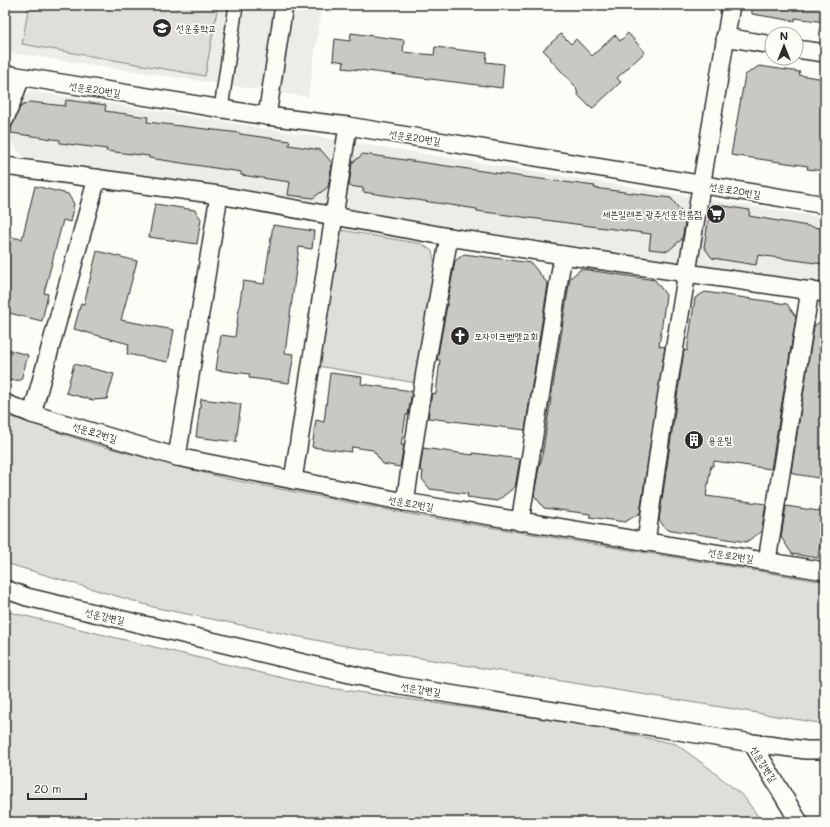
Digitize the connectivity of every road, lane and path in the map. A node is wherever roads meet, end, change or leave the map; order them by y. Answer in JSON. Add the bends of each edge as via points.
{"nodes":[{"id":1,"x":236,"y":5,"type":"edge"},
{"id":2,"x":284,"y":5,"type":"edge"},
{"id":3,"x":731,"y":5,"type":"edge"},
{"id":4,"x":725,"y":37,"type":"junction"},
{"id":5,"x":764,"y":43,"type":"edge"},
{"id":6,"x":804,"y":49,"type":"edge"},
{"id":7,"x":825,"y":53,"type":"edge"},
{"id":8,"x":13,"y":76,"type":"edge"},
{"id":9,"x":222,"y":109,"type":"junction"},
{"id":10,"x":267,"y":116,"type":"junction"},
{"id":11,"x":5,"y":119,"type":"edge"},
{"id":12,"x":348,"y":126,"type":"junction"},
{"id":13,"x":5,"y":166,"type":"edge"},
{"id":14,"x":97,"y":178,"type":"junction"},
{"id":15,"x":701,"y":184,"type":"junction"},
{"id":16,"x":219,"y":195,"type":"junction"},
{"id":17,"x":825,"y":205,"type":"edge"},
{"id":18,"x":334,"y":216,"type":"junction"},
{"id":19,"x":448,"y":237,"type":"junction"},
{"id":20,"x":563,"y":255,"type":"junction"},
{"id":21,"x":687,"y":272,"type":"junction"},
{"id":22,"x":817,"y":291,"type":"edge"},
{"id":23,"x":5,"y":403,"type":"edge"},
{"id":24,"x":32,"y":414,"type":"junction"},
{"id":25,"x":177,"y":457,"type":"junction"},
{"id":26,"x":293,"y":480,"type":"junction"},
{"id":27,"x":405,"y":502,"type":"junction"},
{"id":28,"x":520,"y":522,"type":"junction"},
{"id":29,"x":646,"y":542,"type":"junction"},
{"id":30,"x":766,"y":561,"type":"junction"},
{"id":31,"x":825,"y":571,"type":"edge"},
{"id":32,"x":5,"y":589,"type":"edge"},
{"id":33,"x":752,"y":743,"type":"junction"},
{"id":34,"x":825,"y":746,"type":"edge"},
{"id":35,"x":806,"y":750,"type":"junction"},
{"id":36,"x":825,"y":750,"type":"edge"},
{"id":37,"x":799,"y":822,"type":"edge"}],
"edges":[{"from":1,"to":9,"type":"street"},
{"from":2,"to":10,"type":"street"},
{"from":3,"to":4,"type":"street"},
{"from":4,"to":5,"type":"street"},
{"from":4,"to":15,"type":"street"},
{"from":6,"to":7,"type":"street"},
{"from":8,"to":9,"type":"street","name":"선운로20번길"},
{"from":8,"to":11,"type":"street"},
{"from":9,"to":10,"type":"street","name":"선운로20번길"},
{"from":10,"to":12,"type":"street","name":"선운로20번길"},
{"from":12,"to":15,"type":"street","name":"선운로20번길"},
{"from":12,"to":18,"type":"street"},
{"from":13,"to":14,"type":"street"},
{"from":14,"to":16,"type":"street"},
{"from":14,"to":24,"type":"street"},
{"from":15,"to":17,"type":"street","name":"선운로20번길"},
{"from":15,"to":21,"type":"street"},
{"from":16,"to":18,"type":"street"},
{"from":16,"to":25,"type":"street"},
{"from":18,"to":19,"type":"street"},
{"from":18,"to":26,"type":"street"},
{"from":19,"to":20,"type":"street"},
{"from":19,"to":27,"type":"street"},
{"from":20,"to":21,"type":"street"},
{"from":20,"to":28,"type":"street"},
{"from":21,"to":22,"type":"street"},
{"from":21,"to":29,"type":"street"},
{"from":22,"to":30,"type":"street"},
{"from":23,"to":24,"type":"street","name":"선운로2번길"},
{"from":24,"to":25,"type":"street","name":"선운로2번길"},
{"from":25,"to":26,"type":"street","name":"선운로2번길"},
{"from":26,"to":27,"type":"street","name":"선운로2번길"},
{"from":27,"to":28,"type":"street","name":"선운로2번길"},
{"from":28,"to":29,"type":"street","name":"선운로2번길"},
{"from":29,"to":30,"type":"street","name":"선운로2번길"},
{"from":30,"to":31,"type":"street","name":"선운로2번길"},
{"from":32,"to":33,"type":"street","name":"선운강변길","via":[[27,597],[400,686]]},
{"from":33,"to":35,"type":"street"},
{"from":33,"to":37,"type":"street","name":"선운강변길"},
{"from":34,"to":35,"type":"street"},
{"from":35,"to":36,"type":"street"}]}
